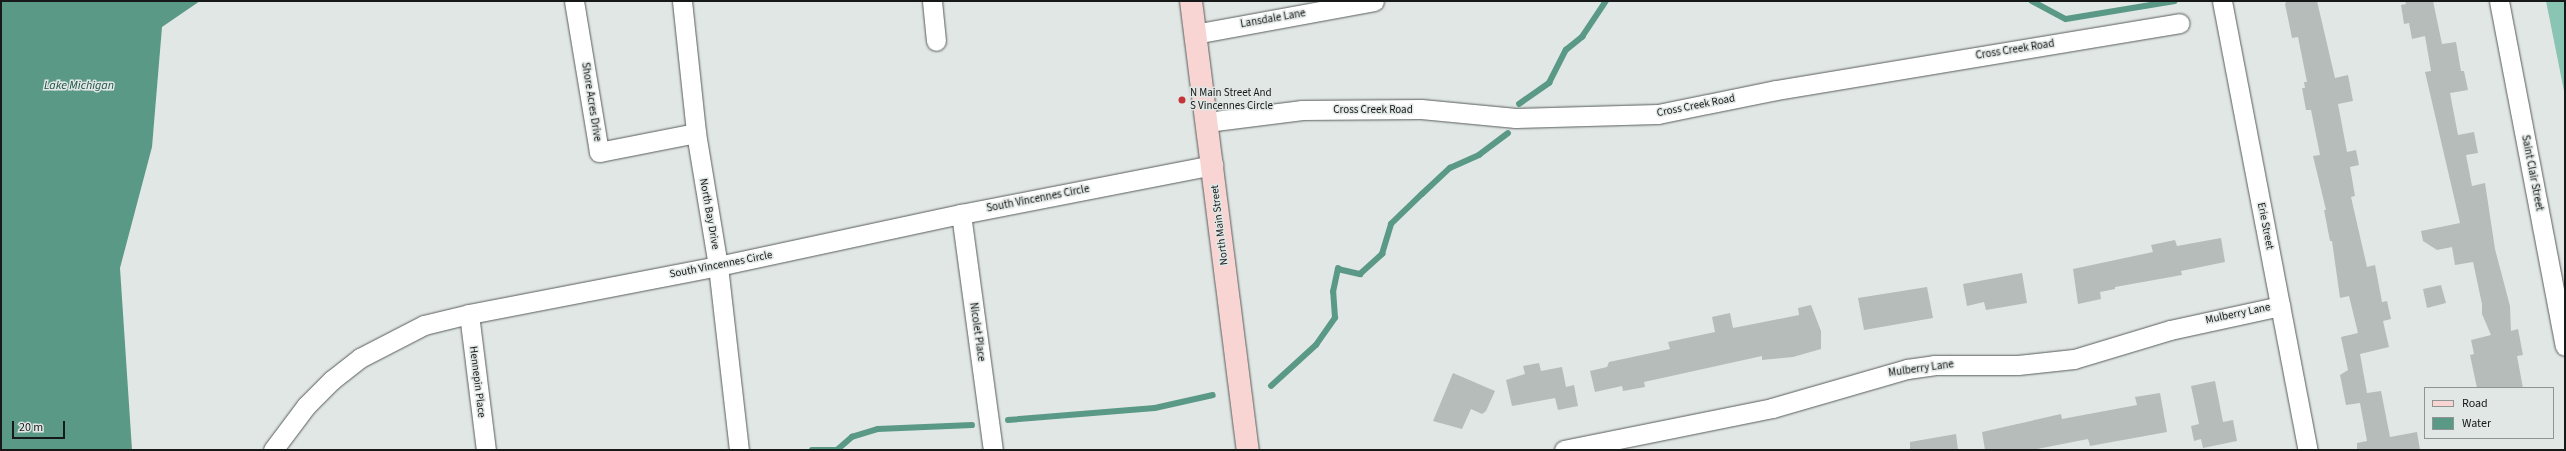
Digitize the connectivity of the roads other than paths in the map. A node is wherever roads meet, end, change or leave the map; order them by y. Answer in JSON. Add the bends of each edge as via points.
{"nodes":[{"id":1,"x":574,"y":1,"type":"edge"},
{"id":2,"x":682,"y":1,"type":"edge"},
{"id":3,"x":932,"y":1,"type":"edge"},
{"id":4,"x":1191,"y":1,"type":"edge"},
{"id":5,"x":1374,"y":1,"type":"edge"},
{"id":6,"x":2222,"y":1,"type":"edge"},
{"id":7,"x":2499,"y":1,"type":"edge"},
{"id":8,"x":2179,"y":23,"type":"dead end"},
{"id":9,"x":1195,"y":34,"type":"junction"},
{"id":10,"x":936,"y":41,"type":"dead end"},
{"id":11,"x":1208,"y":122,"type":"junction"},
{"id":12,"x":696,"y":133,"type":"junction"},
{"id":13,"x":1213,"y":165,"type":"junction"},
{"id":14,"x":962,"y":214,"type":"junction"},
{"id":15,"x":718,"y":266,"type":"junction"},
{"id":16,"x":2280,"y":306,"type":"junction"},
{"id":17,"x":469,"y":314,"type":"junction"},
{"id":18,"x":2565,"y":346,"type":"edge"},
{"id":19,"x":273,"y":450,"type":"edge"},
{"id":20,"x":486,"y":450,"type":"edge"},
{"id":21,"x":739,"y":450,"type":"edge"},
{"id":22,"x":993,"y":450,"type":"edge"},
{"id":23,"x":1248,"y":450,"type":"edge"},
{"id":24,"x":1564,"y":450,"type":"edge"},
{"id":25,"x":2308,"y":450,"type":"edge"}],
"edges":[{"from":1,"to":12,"type":"street","name":"Shore Acres Drive","via":[[599,152]]},
{"from":2,"to":12,"type":"street","name":"North Bay Drive"},
{"from":3,"to":10,"type":"street"},
{"from":4,"to":9,"type":"main road","name":"North Main Street"},
{"from":5,"to":9,"type":"street","name":"Lansdale Lane"},
{"from":6,"to":16,"type":"street","name":"Erie Street"},
{"from":7,"to":18,"type":"street","name":"Saint Clair Street"},
{"from":8,"to":11,"type":"street","name":"Cross Creek Road","via":[[1776,90],[1658,114],[1516,118],[1421,109],[1302,110]]},
{"from":9,"to":11,"type":"main road","name":"North Main Street"},
{"from":11,"to":13,"type":"main road","name":"North Main Street"},
{"from":12,"to":15,"type":"street","name":"North Bay Drive"},
{"from":13,"to":14,"type":"street","name":"South Vincennes Circle"},
{"from":13,"to":23,"type":"main road","name":"North Main Street"},
{"from":14,"to":15,"type":"street","name":"South Vincennes Circle"},
{"from":14,"to":22,"type":"street","name":"Nicolet Place"},
{"from":15,"to":17,"type":"street","name":"South Vincennes Circle"},
{"from":15,"to":21,"type":"street","name":"North Bay Drive"},
{"from":16,"to":24,"type":"street","name":"Mulberry Lane","via":[[2170,330],[2074,359],[2018,365],[1948,364],[1907,369],[1772,408]]},
{"from":16,"to":25,"type":"street","name":"Erie Street"},
{"from":17,"to":19,"type":"street","name":"South Vincennes Circle","via":[[424,325],[360,358],[306,406]]},
{"from":17,"to":20,"type":"street","name":"Hennepin Place"}]}
